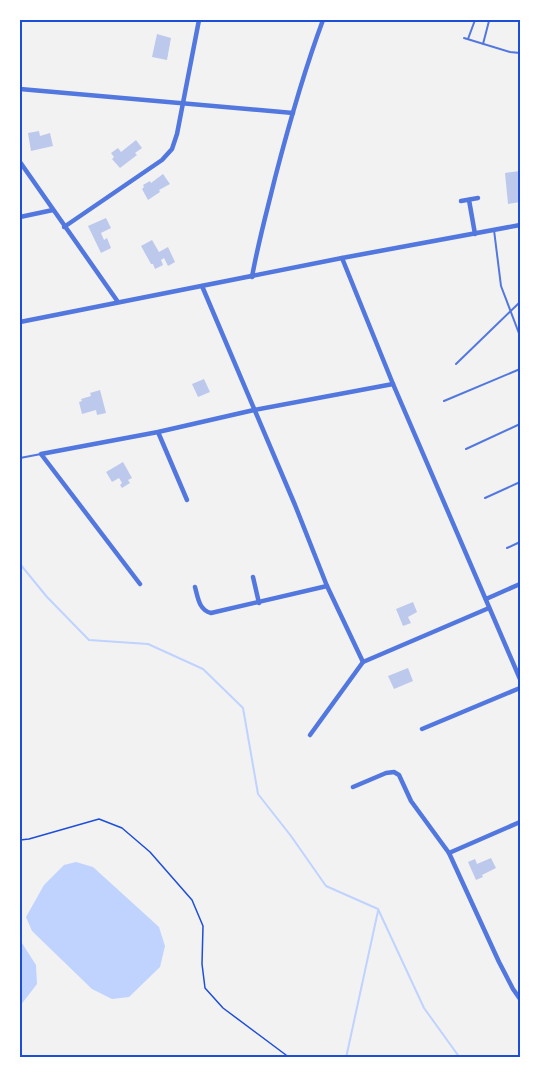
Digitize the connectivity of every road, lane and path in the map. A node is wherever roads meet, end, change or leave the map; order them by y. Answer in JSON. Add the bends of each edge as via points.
{"nodes":[{"id":1,"x":199,"y":20,"type":"edge"},
{"id":2,"x":323,"y":20,"type":"edge"},
{"id":3,"x":475,"y":20,"type":"edge"},
{"id":4,"x":488,"y":20,"type":"edge"},
{"id":5,"x":464,"y":38,"type":"dead end"},
{"id":6,"x":468,"y":39,"type":"junction"},
{"id":7,"x":483,"y":44,"type":"junction"},
{"id":8,"x":520,"y":53,"type":"edge"},
{"id":9,"x":20,"y":89,"type":"edge"},
{"id":10,"x":182,"y":102,"type":"junction"},
{"id":11,"x":293,"y":113,"type":"junction"},
{"id":12,"x":20,"y":162,"type":"edge"},
{"id":13,"x":478,"y":198,"type":"dead end"},
{"id":14,"x":469,"y":200,"type":"junction"},
{"id":15,"x":461,"y":201,"type":"dead end"},
{"id":16,"x":53,"y":210,"type":"junction"},
{"id":17,"x":20,"y":217,"type":"edge"},
{"id":18,"x":520,"y":225,"type":"edge"},
{"id":19,"x":64,"y":227,"type":"junction"},
{"id":20,"x":494,"y":230,"type":"junction"},
{"id":21,"x":475,"y":234,"type":"junction"},
{"id":22,"x":342,"y":258,"type":"junction"},
{"id":23,"x":252,"y":277,"type":"junction"},
{"id":24,"x":202,"y":286,"type":"junction"},
{"id":25,"x":118,"y":302,"type":"junction"},
{"id":26,"x":520,"y":302,"type":"edge"},
{"id":27,"x":511,"y":312,"type":"junction"},
{"id":28,"x":20,"y":322,"type":"edge"},
{"id":29,"x":520,"y":336,"type":"edge"},
{"id":30,"x":456,"y":364,"type":"dead end"},
{"id":31,"x":520,"y":369,"type":"edge"},
{"id":32,"x":393,"y":384,"type":"junction"},
{"id":33,"x":444,"y":401,"type":"dead end"},
{"id":34,"x":254,"y":410,"type":"junction"},
{"id":35,"x":520,"y":424,"type":"edge"},
{"id":36,"x":158,"y":432,"type":"junction"},
{"id":37,"x":466,"y":449,"type":"dead end"},
{"id":38,"x":41,"y":454,"type":"junction"},
{"id":39,"x":20,"y":458,"type":"edge"},
{"id":40,"x":520,"y":482,"type":"edge"},
{"id":41,"x":485,"y":498,"type":"dead end"},
{"id":42,"x":187,"y":500,"type":"dead end"},
{"id":43,"x":520,"y":542,"type":"edge"},
{"id":44,"x":507,"y":548,"type":"dead end"},
{"id":45,"x":253,"y":577,"type":"dead end"},
{"id":46,"x":140,"y":584,"type":"dead end"},
{"id":47,"x":520,"y":584,"type":"edge"},
{"id":48,"x":327,"y":586,"type":"junction"},
{"id":49,"x":195,"y":587,"type":"dead end"},
{"id":50,"x":486,"y":599,"type":"junction"},
{"id":51,"x":259,"y":603,"type":"junction"},
{"id":52,"x":489,"y":608,"type":"junction"},
{"id":53,"x":363,"y":662,"type":"junction"},
{"id":54,"x":520,"y":679,"type":"edge"},
{"id":55,"x":520,"y":688,"type":"edge"},
{"id":56,"x":422,"y":729,"type":"dead end"},
{"id":57,"x":310,"y":735,"type":"dead end"},
{"id":58,"x":353,"y":786,"type":"dead end"},
{"id":59,"x":520,"y":822,"type":"edge"},
{"id":60,"x":20,"y":840,"type":"edge"},
{"id":61,"x":449,"y":853,"type":"junction"},
{"id":62,"x":520,"y":999,"type":"edge"},
{"id":63,"x":290,"y":1058,"type":"edge"}],
"edges":[{"from":1,"to":10,"type":"street"},
{"from":2,"to":11,"type":"street"},
{"from":3,"to":6,"type":"lane"},
{"from":4,"to":7,"type":"lane"},
{"from":5,"to":6,"type":"lane"},
{"from":6,"to":7,"type":"lane"},
{"from":7,"to":8,"type":"lane"},
{"from":9,"to":10,"type":"street"},
{"from":10,"to":11,"type":"street"},
{"from":10,"to":19,"type":"street","via":[[176,140],[170,152]]},
{"from":11,"to":23,"type":"street"},
{"from":12,"to":16,"type":"street"},
{"from":13,"to":14,"type":"street"},
{"from":14,"to":15,"type":"street"},
{"from":14,"to":21,"type":"street"},
{"from":16,"to":17,"type":"street"},
{"from":16,"to":19,"type":"street"},
{"from":18,"to":20,"type":"street"},
{"from":19,"to":25,"type":"street"},
{"from":20,"to":21,"type":"street"},
{"from":20,"to":27,"type":"lane","via":[[501,286]]},
{"from":21,"to":22,"type":"street"},
{"from":22,"to":23,"type":"street"},
{"from":22,"to":32,"type":"street"},
{"from":23,"to":24,"type":"street"},
{"from":24,"to":25,"type":"street"},
{"from":24,"to":34,"type":"street"},
{"from":25,"to":28,"type":"street"},
{"from":26,"to":27,"type":"lane"},
{"from":27,"to":29,"type":"lane"},
{"from":27,"to":30,"type":"lane"},
{"from":31,"to":33,"type":"lane"},
{"from":32,"to":34,"type":"street"},
{"from":32,"to":50,"type":"street"},
{"from":34,"to":36,"type":"street"},
{"from":34,"to":48,"type":"street"},
{"from":35,"to":37,"type":"lane"},
{"from":36,"to":38,"type":"street"},
{"from":36,"to":42,"type":"street"},
{"from":38,"to":39,"type":"lane"},
{"from":38,"to":46,"type":"street"},
{"from":40,"to":41,"type":"lane"},
{"from":43,"to":44,"type":"lane"},
{"from":45,"to":51,"type":"street"},
{"from":47,"to":50,"type":"street"},
{"from":48,"to":51,"type":"street"},
{"from":48,"to":53,"type":"street"},
{"from":49,"to":51,"type":"street","via":[[206,612]]},
{"from":50,"to":52,"type":"street"},
{"from":52,"to":53,"type":"street"},
{"from":52,"to":54,"type":"street"},
{"from":53,"to":57,"type":"street"},
{"from":55,"to":56,"type":"street"},
{"from":58,"to":61,"type":"street","via":[[386,772],[396,773]]},
{"from":59,"to":61,"type":"street"},
{"from":60,"to":63,"type":"path","via":[[99,819],[122,828],[150,852],[192,900],[203,926],[205,988],[223,1008]]},
{"from":61,"to":62,"type":"street"}]}
